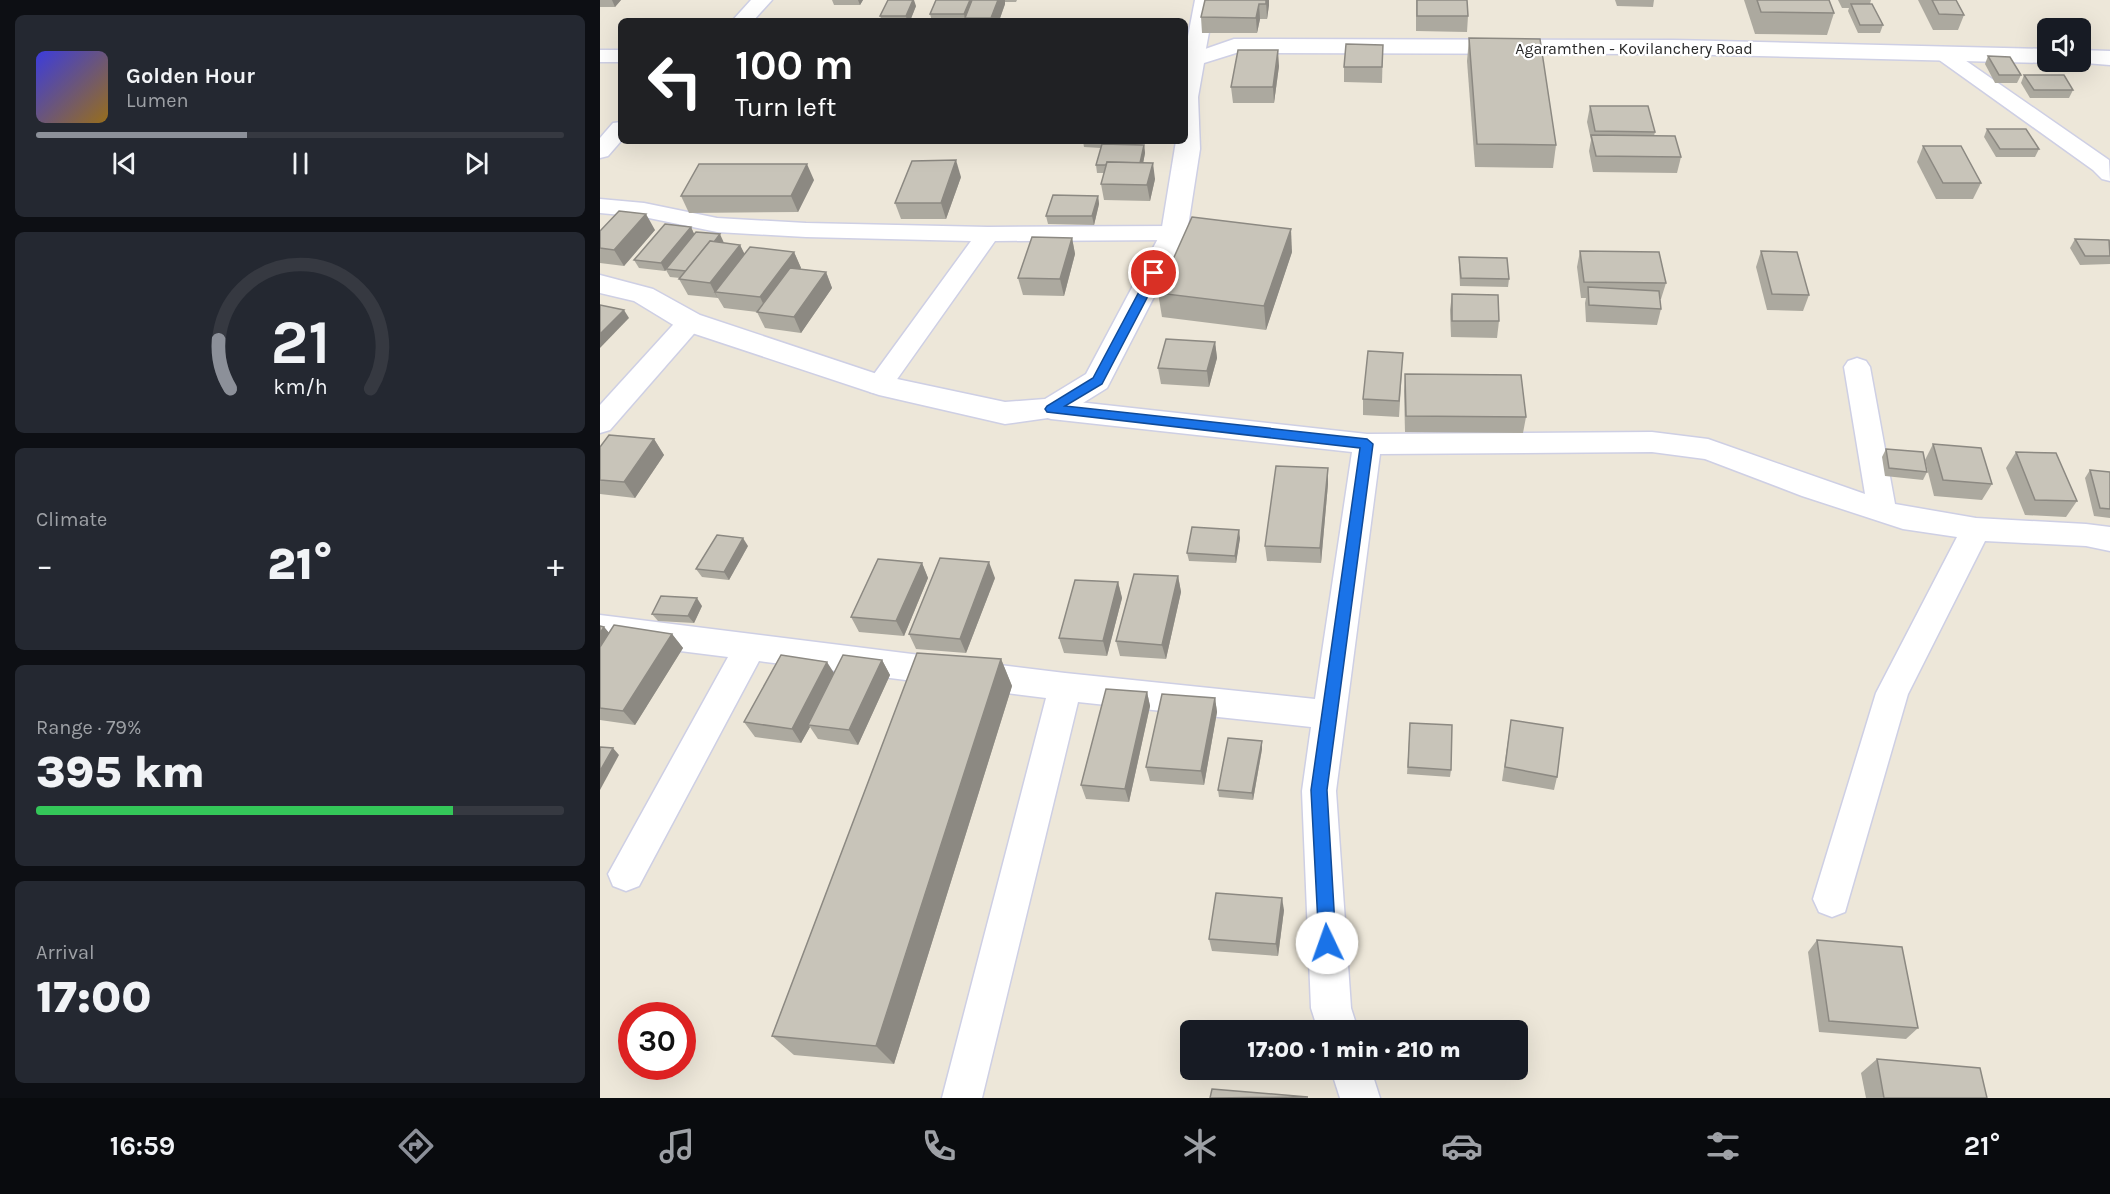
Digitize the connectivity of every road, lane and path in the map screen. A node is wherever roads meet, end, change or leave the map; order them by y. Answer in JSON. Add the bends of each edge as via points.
{"nodes":[{"id":1,"x":762,"y":0,"type":"edge"},
{"id":2,"x":1205,"y":0,"type":"edge"},
{"id":3,"x":745,"y":18,"type":"edge"},
{"id":4,"x":1942,"y":53,"type":"junction"},
{"id":5,"x":600,"y":56,"type":"edge"},
{"id":6,"x":618,"y":56,"type":"edge"},
{"id":7,"x":2037,"y":56,"type":"edge"},
{"id":8,"x":2091,"y":57,"type":"edge"},
{"id":9,"x":1190,"y":58,"type":"edge"},
{"id":10,"x":2110,"y":58,"type":"edge"},
{"id":11,"x":1188,"y":78,"type":"edge"},
{"id":12,"x":618,"y":131,"type":"edge"},
{"id":13,"x":1188,"y":144,"type":"edge"},
{"id":14,"x":600,"y":151,"type":"edge"},
{"id":15,"x":2107,"y":168,"type":"edge"},
{"id":16,"x":600,"y":206,"type":"edge"},
{"id":17,"x":1174,"y":233,"type":"junction"},
{"id":18,"x":988,"y":234,"type":"junction"},
{"id":19,"x":600,"y":284,"type":"edge"},
{"id":20,"x":690,"y":322,"type":"junction"},
{"id":21,"x":1857,"y":367,"type":"dead end"},
{"id":22,"x":879,"y":385,"type":"junction"},
{"id":23,"x":1051,"y":409,"type":"junction"},
{"id":24,"x":600,"y":423,"type":"edge"},
{"id":25,"x":1367,"y":444,"type":"junction"},
{"id":26,"x":1882,"y":511,"type":"junction"},
{"id":27,"x":1976,"y":529,"type":"junction"},
{"id":28,"x":2110,"y":539,"type":"edge"},
{"id":29,"x":600,"y":628,"type":"edge"},
{"id":30,"x":750,"y":647,"type":"junction"},
{"id":31,"x":1065,"y":687,"type":"junction"},
{"id":32,"x":1330,"y":715,"type":"junction"},
{"id":33,"x":626,"y":874,"type":"dead end"},
{"id":34,"x":1832,"y":899,"type":"dead end"},
{"id":35,"x":1335,"y":1020,"type":"edge"},
{"id":36,"x":1354,"y":1080,"type":"edge"},
{"id":37,"x":962,"y":1098,"type":"edge"},
{"id":38,"x":1360,"y":1098,"type":"edge"}],
"edges":[{"from":1,"to":3,"type":"street"},
{"from":2,"to":9,"type":"street"},
{"from":4,"to":7,"type":"main road","name":"Agaramthen - Kovilanchery Road"},
{"from":4,"to":9,"type":"main road","name":"Agaramthen - Kovilanchery Road","via":[[1234,45]]},
{"from":4,"to":15,"type":"street"},
{"from":5,"to":6,"type":"street"},
{"from":8,"to":10,"type":"main road"},
{"from":9,"to":11,"type":"main road"},
{"from":12,"to":14,"type":"street"},
{"from":13,"to":17,"type":"main road"},
{"from":16,"to":18,"type":"street","via":[[644,210],[717,225]]},
{"from":17,"to":18,"type":"street"},
{"from":17,"to":23,"type":"main road","via":[[1097,381]]},
{"from":18,"to":22,"type":"street"},
{"from":19,"to":20,"type":"main road","via":[[643,295]]},
{"from":20,"to":22,"type":"main road"},
{"from":20,"to":24,"type":"street"},
{"from":21,"to":26,"type":"street"},
{"from":22,"to":23,"type":"main road","via":[[1005,413]]},
{"from":23,"to":25,"type":"street"},
{"from":25,"to":26,"type":"street","via":[[1652,442],[1686,446],[1708,449]]},
{"from":25,"to":32,"type":"street"},
{"from":26,"to":27,"type":"street"},
{"from":27,"to":28,"type":"street"},
{"from":27,"to":34,"type":"street","via":[[1892,693]]},
{"from":29,"to":30,"type":"street"},
{"from":30,"to":31,"type":"street"},
{"from":30,"to":33,"type":"street"},
{"from":31,"to":32,"type":"street"},
{"from":31,"to":37,"type":"street"},
{"from":32,"to":35,"type":"street","via":[[1319,790]]},
{"from":36,"to":38,"type":"street"}]}
